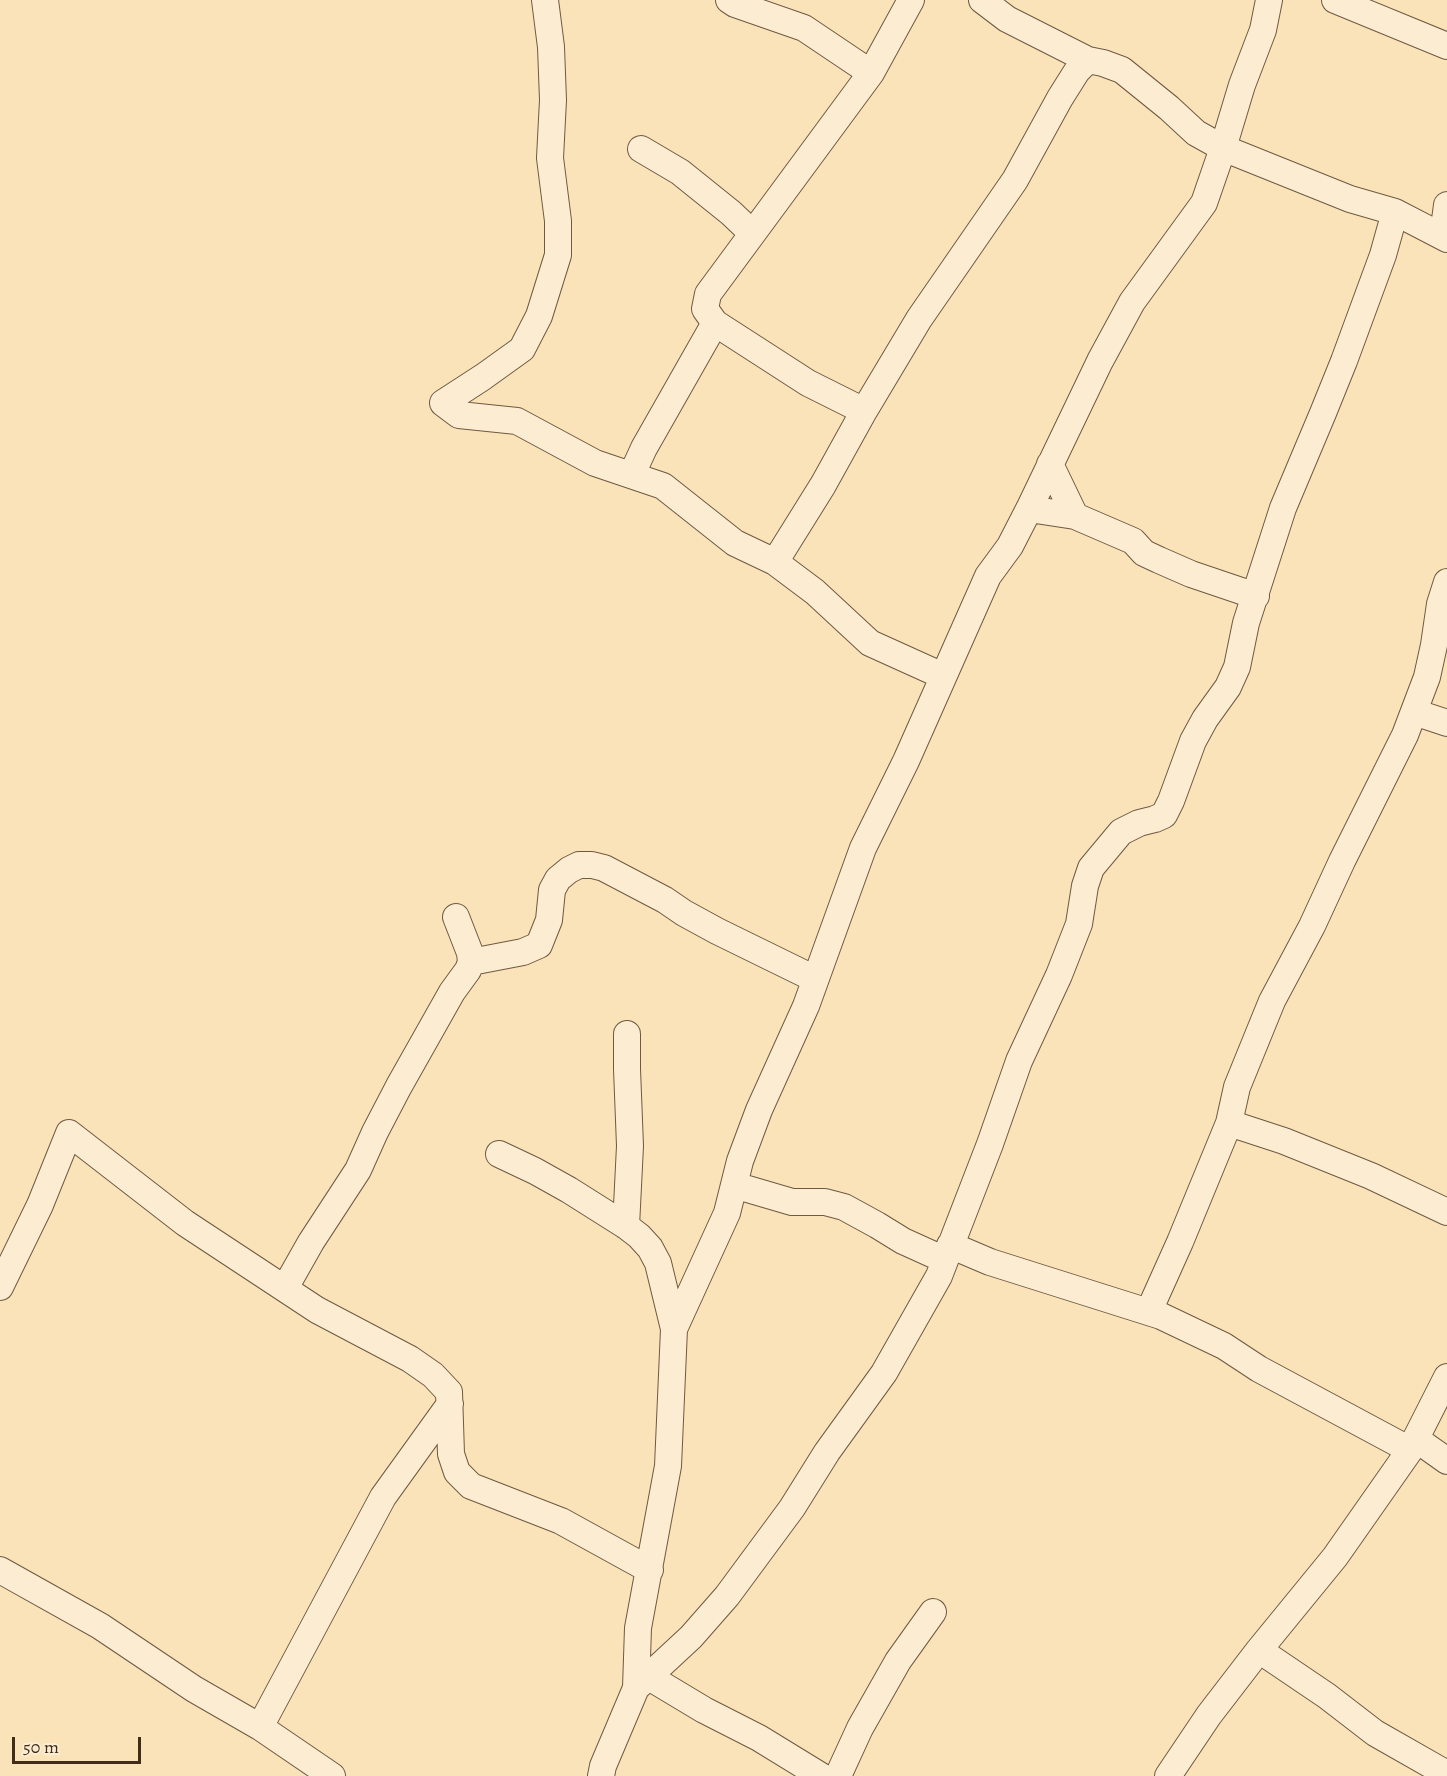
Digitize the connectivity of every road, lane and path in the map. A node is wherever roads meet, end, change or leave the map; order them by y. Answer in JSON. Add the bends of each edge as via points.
{"nodes":[{"id":1,"x":545,"y":0,"type":"edge"},
{"id":2,"x":729,"y":0,"type":"edge"},
{"id":3,"x":911,"y":0,"type":"edge"},
{"id":4,"x":982,"y":0,"type":"edge"},
{"id":5,"x":1269,"y":0,"type":"edge"},
{"id":6,"x":1335,"y":0,"type":"edge"},
{"id":7,"x":1447,"y":46,"type":"edge"},
{"id":8,"x":1088,"y":60,"type":"junction"},
{"id":9,"x":871,"y":73,"type":"junction"},
{"id":10,"x":1223,"y":148,"type":"junction"},
{"id":11,"x":641,"y":149,"type":"dead end"},
{"id":12,"x":1447,"y":205,"type":"edge"},
{"id":13,"x":1395,"y":212,"type":"junction"},
{"id":14,"x":1447,"y":222,"type":"edge"},
{"id":15,"x":752,"y":233,"type":"junction"},
{"id":16,"x":1447,"y":239,"type":"edge"},
{"id":17,"x":715,"y":324,"type":"junction"},
{"id":18,"x":864,"y":411,"type":"junction"},
{"id":19,"x":1050,"y":464,"type":"junction"},
{"id":20,"x":632,"y":474,"type":"junction"},
{"id":21,"x":1029,"y":509,"type":"junction"},
{"id":22,"x":1075,"y":516,"type":"junction"},
{"id":23,"x":775,"y":562,"type":"junction"},
{"id":24,"x":1447,"y":582,"type":"edge"},
{"id":25,"x":1256,"y":596,"type":"junction"},
{"id":26,"x":943,"y":676,"type":"junction"},
{"id":27,"x":1414,"y":712,"type":"junction"},
{"id":28,"x":1447,"y":723,"type":"edge"},
{"id":29,"x":456,"y":917,"type":"dead end"},
{"id":30,"x":471,"y":962,"type":"junction"},
{"id":31,"x":815,"y":978,"type":"junction"},
{"id":32,"x":627,"y":1034,"type":"dead end"},
{"id":33,"x":1229,"y":1122,"type":"junction"},
{"id":34,"x":499,"y":1154,"type":"dead end"},
{"id":35,"x":734,"y":1185,"type":"junction"},
{"id":36,"x":1447,"y":1212,"type":"edge"},
{"id":37,"x":626,"y":1226,"type":"junction"},
{"id":38,"x":948,"y":1252,"type":"junction"},
{"id":39,"x":0,"y":1287,"type":"edge"},
{"id":40,"x":285,"y":1288,"type":"junction"},
{"id":41,"x":1149,"y":1311,"type":"junction"},
{"id":42,"x":674,"y":1329,"type":"junction"},
{"id":43,"x":1447,"y":1377,"type":"edge"},
{"id":44,"x":450,"y":1404,"type":"junction"},
{"id":45,"x":1413,"y":1445,"type":"junction"},
{"id":46,"x":1447,"y":1461,"type":"edge"},
{"id":47,"x":0,"y":1570,"type":"edge"},
{"id":48,"x":650,"y":1570,"type":"junction"},
{"id":49,"x":933,"y":1612,"type":"dead end"},
{"id":50,"x":1259,"y":1650,"type":"junction"},
{"id":51,"x":643,"y":1683,"type":"junction"},
{"id":52,"x":260,"y":1727,"type":"junction"},
{"id":53,"x":1447,"y":1774,"type":"edge"},
{"id":54,"x":332,"y":1776,"type":"edge"},
{"id":55,"x":601,"y":1776,"type":"edge"},
{"id":56,"x":821,"y":1776,"type":"edge"},
{"id":57,"x":838,"y":1776,"type":"edge"},
{"id":58,"x":1168,"y":1776,"type":"edge"}],
"edges":[{"from":1,"to":20,"type":"street","via":[[551,47],[550,158],[558,255],[539,315],[522,349],[443,403],[459,415],[517,421],[595,463]]},
{"from":2,"to":9,"type":"street","via":[[804,28]]},
{"from":3,"to":9,"type":"street"},
{"from":4,"to":8,"type":"street","via":[[1007,19]]},
{"from":5,"to":10,"type":"street","via":[[1263,30]]},
{"from":6,"to":7,"type":"street"},
{"from":8,"to":10,"type":"street","via":[[1122,70],[1196,133]]},
{"from":8,"to":18,"type":"street","via":[[1077,71],[1015,180],[919,319]]},
{"from":9,"to":15,"type":"street"},
{"from":10,"to":13,"type":"street","via":[[1350,199]]},
{"from":10,"to":19,"type":"street","via":[[1204,203],[1132,302]]},
{"from":11,"to":15,"type":"street","via":[[680,171]]},
{"from":12,"to":14,"type":"street"},
{"from":13,"to":16,"type":"street"},
{"from":13,"to":25,"type":"street","via":[[1344,361],[1282,508]]},
{"from":15,"to":17,"type":"street","via":[[708,294],[705,309]]},
{"from":17,"to":18,"type":"street","via":[[807,382]]},
{"from":17,"to":20,"type":"street"},
{"from":18,"to":23,"type":"street"},
{"from":19,"to":21,"type":"street"},
{"from":19,"to":22,"type":"street"},
{"from":20,"to":23,"type":"street","via":[[663,486],[735,543]]},
{"from":21,"to":22,"type":"street"},
{"from":21,"to":26,"type":"street","via":[[1010,546],[988,576]]},
{"from":22,"to":25,"type":"street","via":[[1132,541],[1159,560]]},
{"from":23,"to":26,"type":"street","via":[[815,592],[870,643]]},
{"from":24,"to":27,"type":"street","via":[[1427,677]]},
{"from":25,"to":38,"type":"street","via":[[1237,667],[1193,741],[1172,801],[1164,814],[1121,832],[1091,868],[1078,924],[1019,1061]]},
{"from":26,"to":31,"type":"street","via":[[863,848]]},
{"from":27,"to":28,"type":"street"},
{"from":27,"to":33,"type":"street","via":[[1272,1001],[1237,1087]]},
{"from":29,"to":30,"type":"street"},
{"from":30,"to":31,"type":"street","via":[[539,945],[558,879],[579,865],[592,865]]},
{"from":30,"to":40,"type":"street","via":[[399,1086],[358,1170]]},
{"from":31,"to":35,"type":"street","via":[[759,1110]]},
{"from":32,"to":37,"type":"street","via":[[630,1146]]},
{"from":33,"to":36,"type":"street","via":[[1371,1176]]},
{"from":33,"to":41,"type":"street"},
{"from":34,"to":37,"type":"street"},
{"from":35,"to":38,"type":"street","via":[[792,1202],[825,1202],[844,1207],[903,1241]]},
{"from":35,"to":42,"type":"street","via":[[727,1213]]},
{"from":37,"to":42,"type":"street","via":[[650,1248],[658,1263]]},
{"from":38,"to":41,"type":"street"},
{"from":38,"to":51,"type":"street","via":[[939,1276],[884,1373],[792,1508],[720,1604]]},
{"from":39,"to":40,"type":"street","via":[[69,1133],[185,1223]]},
{"from":40,"to":44,"type":"street","via":[[433,1375],[449,1392]]},
{"from":41,"to":45,"type":"street"},
{"from":42,"to":48,"type":"street","via":[[668,1466]]},
{"from":43,"to":45,"type":"street"},
{"from":44,"to":48,"type":"street","via":[[451,1454],[458,1472],[471,1486],[561,1521]]},
{"from":44,"to":52,"type":"street","via":[[383,1497]]},
{"from":45,"to":46,"type":"street"},
{"from":45,"to":50,"type":"street","via":[[1335,1557]]},
{"from":47,"to":52,"type":"street","via":[[100,1626],[194,1689]]},
{"from":48,"to":51,"type":"street","via":[[638,1628]]},
{"from":49,"to":57,"type":"street","via":[[898,1662]]},
{"from":50,"to":53,"type":"street","via":[[1375,1733]]},
{"from":50,"to":58,"type":"street","via":[[1209,1714]]},
{"from":51,"to":55,"type":"street"},
{"from":51,"to":56,"type":"street","via":[[759,1738]]},
{"from":52,"to":54,"type":"street"}]}
